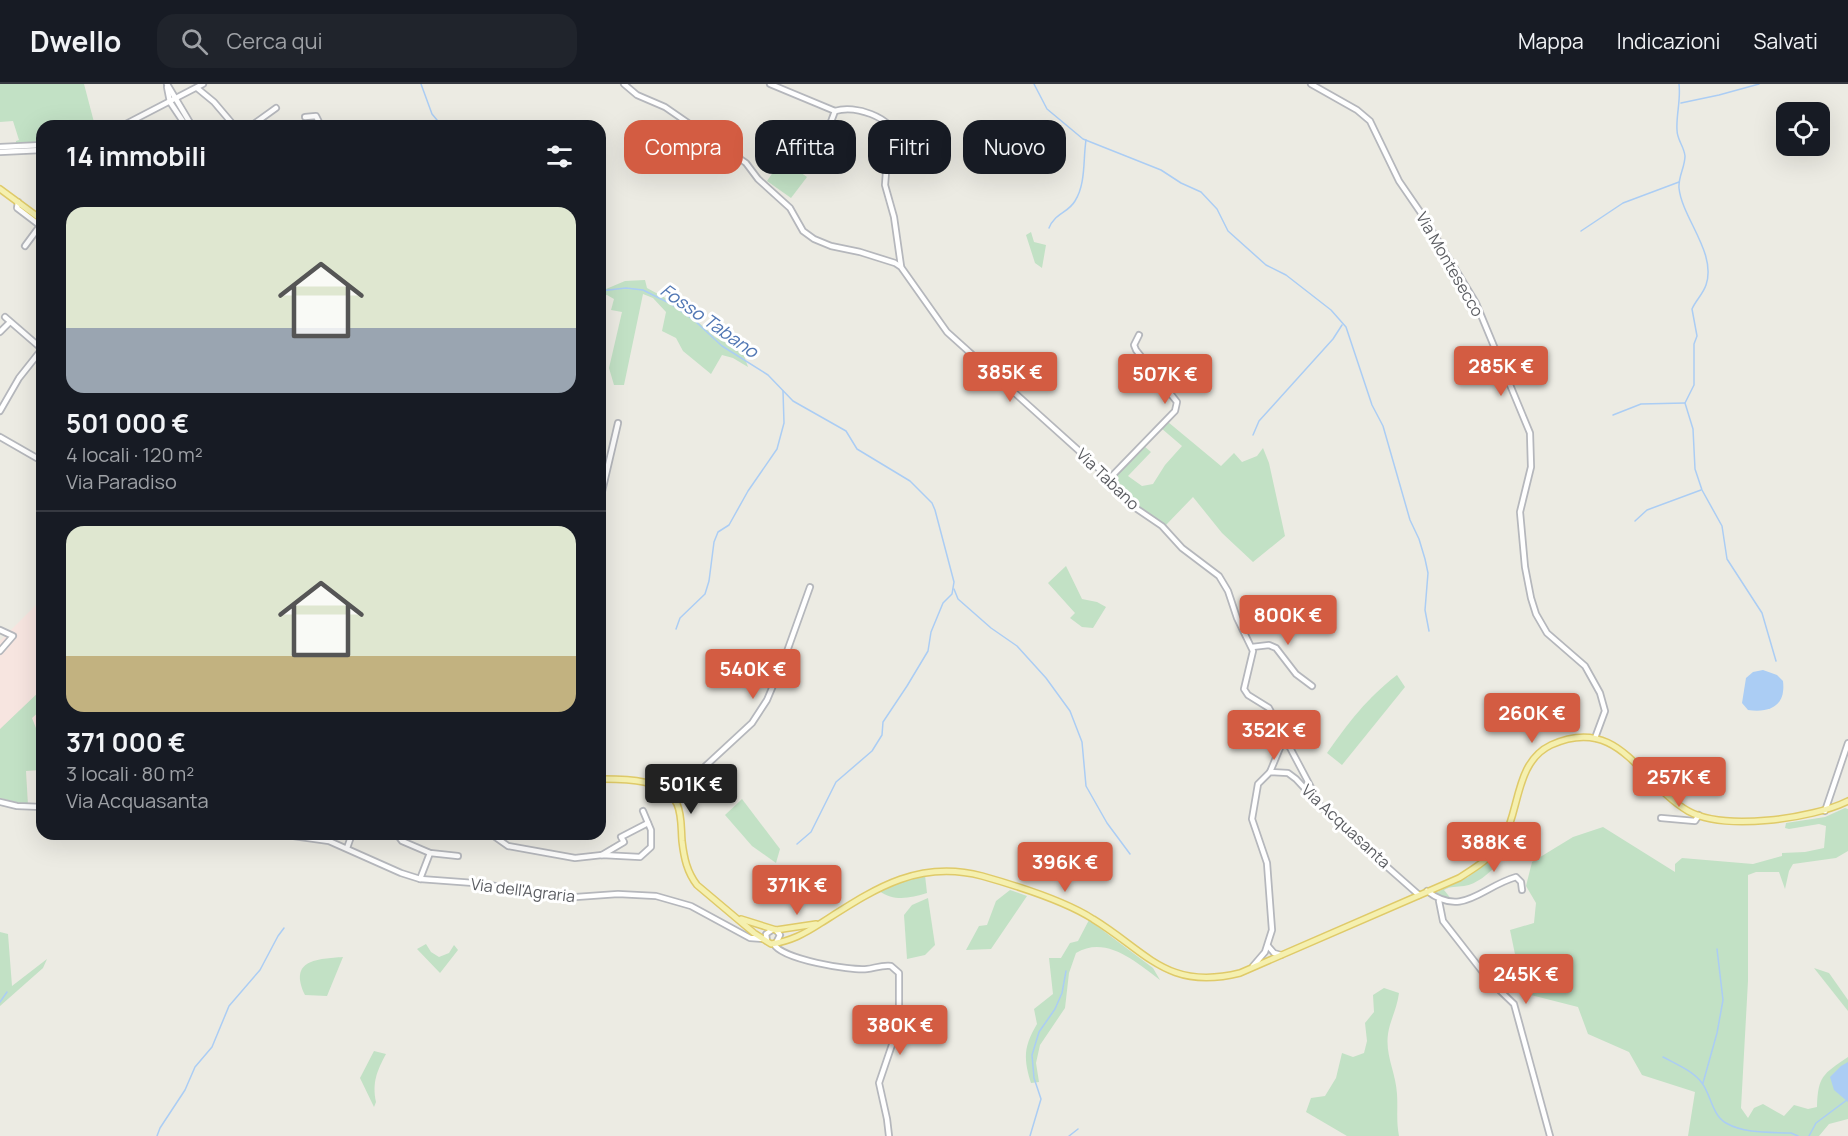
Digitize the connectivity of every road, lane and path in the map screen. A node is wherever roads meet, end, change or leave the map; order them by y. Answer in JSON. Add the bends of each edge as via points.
{"nodes":[{"id":1,"x":167,"y":84,"type":"edge"},
{"id":2,"x":203,"y":84,"type":"edge"},
{"id":3,"x":1311,"y":84,"type":"edge"},
{"id":4,"x":628,"y":85,"type":"edge"},
{"id":5,"x":196,"y":88,"type":"junction"},
{"id":6,"x":773,"y":88,"type":"edge"},
{"id":7,"x":172,"y":101,"type":"junction"},
{"id":8,"x":276,"y":108,"type":"dead end"},
{"id":9,"x":835,"y":111,"type":"junction"},
{"id":10,"x":305,"y":117,"type":"dead end"},
{"id":11,"x":134,"y":120,"type":"edge"},
{"id":12,"x":183,"y":120,"type":"edge"},
{"id":13,"x":187,"y":120,"type":"edge"},
{"id":14,"x":229,"y":120,"type":"edge"},
{"id":15,"x":259,"y":120,"type":"edge"},
{"id":16,"x":318,"y":120,"type":"edge"},
{"id":17,"x":832,"y":120,"type":"edge"},
{"id":18,"x":36,"y":145,"type":"edge"},
{"id":19,"x":0,"y":147,"type":"edge"},
{"id":20,"x":36,"y":150,"type":"edge"},
{"id":21,"x":0,"y":152,"type":"edge"},
{"id":22,"x":0,"y":189,"type":"edge"},
{"id":23,"x":36,"y":218,"type":"edge"},
{"id":24,"x":36,"y":232,"type":"edge"},
{"id":25,"x":25,"y":246,"type":"dead end"},
{"id":26,"x":901,"y":267,"type":"junction"},
{"id":27,"x":5,"y":317,"type":"dead end"},
{"id":28,"x":10,"y":322,"type":"junction"},
{"id":29,"x":0,"y":332,"type":"edge"},
{"id":30,"x":1139,"y":335,"type":"dead end"},
{"id":31,"x":36,"y":344,"type":"edge"},
{"id":32,"x":36,"y":357,"type":"edge"},
{"id":33,"x":1,"y":411,"type":"edge"},
{"id":34,"x":618,"y":423,"type":"dead end"},
{"id":35,"x":0,"y":438,"type":"edge"},
{"id":36,"x":36,"y":458,"type":"edge"},
{"id":37,"x":606,"y":474,"type":"edge"},
{"id":38,"x":1109,"y":479,"type":"junction"},
{"id":39,"x":810,"y":587,"type":"dead end"},
{"id":40,"x":1,"y":631,"type":"edge"},
{"id":41,"x":1252,"y":647,"type":"junction"},
{"id":42,"x":0,"y":651,"type":"edge"},
{"id":43,"x":1311,"y":686,"type":"dead end"},
{"id":44,"x":1285,"y":736,"type":"junction"},
{"id":45,"x":1595,"y":738,"type":"junction"},
{"id":46,"x":1848,"y":743,"type":"edge"},
{"id":47,"x":1270,"y":772,"type":"junction"},
{"id":48,"x":606,"y":779,"type":"edge"},
{"id":49,"x":672,"y":797,"type":"junction"},
{"id":50,"x":1313,"y":797,"type":"junction"},
{"id":51,"x":1848,"y":801,"type":"edge"},
{"id":52,"x":0,"y":802,"type":"edge"},
{"id":53,"x":36,"y":807,"type":"edge"},
{"id":54,"x":643,"y":811,"type":"dead end"},
{"id":55,"x":1825,"y":811,"type":"junction"},
{"id":56,"x":1698,"y":815,"type":"junction"},
{"id":57,"x":1661,"y":818,"type":"dead end"},
{"id":58,"x":648,"y":823,"type":"junction"},
{"id":59,"x":321,"y":840,"type":"edge"},
{"id":60,"x":349,"y":840,"type":"edge"},
{"id":61,"x":401,"y":840,"type":"edge"},
{"id":62,"x":500,"y":840,"type":"edge"},
{"id":63,"x":346,"y":848,"type":"junction"},
{"id":64,"x":430,"y":853,"type":"junction"},
{"id":65,"x":602,"y":855,"type":"junction"},
{"id":66,"x":458,"y":856,"type":"dead end"},
{"id":67,"x":420,"y":879,"type":"junction"},
{"id":68,"x":1522,"y":890,"type":"dead end"},
{"id":69,"x":1426,"y":891,"type":"junction"},
{"id":70,"x":1419,"y":895,"type":"junction"},
{"id":71,"x":1439,"y":901,"type":"junction"},
{"id":72,"x":737,"y":917,"type":"junction"},
{"id":73,"x":821,"y":923,"type":"junction"},
{"id":74,"x":774,"y":930,"type":"junction"},
{"id":75,"x":766,"y":940,"type":"junction"},
{"id":76,"x":775,"y":943,"type":"junction"},
{"id":77,"x":1267,"y":949,"type":"junction"},
{"id":78,"x":1281,"y":955,"type":"junction"},
{"id":79,"x":1268,"y":961,"type":"junction"},
{"id":80,"x":1251,"y":968,"type":"junction"},
{"id":81,"x":889,"y":1136,"type":"edge"},
{"id":82,"x":1550,"y":1136,"type":"edge"}],
"edges":[{"from":1,"to":7,"type":"street"},
{"from":2,"to":5,"type":"street"},
{"from":3,"to":45,"type":"street","name":"Via Montesecco","via":[[1370,121],[1399,181],[1480,313],[1530,433],[1531,467],[1520,512],[1531,598],[1543,627],[1585,666],[1600,693],[1605,711]]},
{"from":4,"to":26,"type":"street","via":[[637,95],[665,107],[746,163],[790,208],[803,231],[813,239]]},
{"from":5,"to":7,"type":"street"},
{"from":5,"to":14,"type":"street"},
{"from":6,"to":9,"type":"street","name":"Via Tabano"},
{"from":7,"to":11,"type":"street"},
{"from":7,"to":12,"type":"street"},
{"from":7,"to":13,"type":"street"},
{"from":8,"to":15,"type":"street"},
{"from":9,"to":17,"type":"street"},
{"from":9,"to":26,"type":"street","name":"Via Tabano","via":[[859,110],[883,121],[896,135],[885,185]]},
{"from":10,"to":16,"type":"street","via":[[316,116]]},
{"from":18,"to":19,"type":"street"},
{"from":20,"to":21,"type":"street"},
{"from":22,"to":23,"type":"main road"},
{"from":24,"to":25,"type":"street"},
{"from":26,"to":38,"type":"street","name":"Via Tabano","via":[[947,332]]},
{"from":27,"to":28,"type":"street"},
{"from":28,"to":29,"type":"street"},
{"from":28,"to":31,"type":"street"},
{"from":30,"to":38,"type":"street","via":[[1136,350],[1178,405]]},
{"from":32,"to":33,"type":"street"},
{"from":34,"to":37,"type":"street"},
{"from":35,"to":36,"type":"street"},
{"from":38,"to":41,"type":"street","name":"Via Tabano","via":[[1137,509],[1218,576]]},
{"from":39,"to":49,"type":"street","via":[[776,679],[752,723]]},
{"from":40,"to":42,"type":"street","via":[[13,636]]},
{"from":41,"to":43,"type":"street","via":[[1276,648]]},
{"from":41,"to":44,"type":"street","via":[[1244,688],[1269,708]]},
{"from":44,"to":47,"type":"street"},
{"from":44,"to":50,"type":"street"},
{"from":45,"to":56,"type":"main road","via":[[1623,751],[1671,798]]},
{"from":45,"to":69,"type":"main road","via":[[1562,741],[1533,759],[1510,825],[1498,847],[1459,878]]},
{"from":46,"to":55,"type":"street"},
{"from":47,"to":50,"type":"street","name":"Via Acquasanta","via":[[1288,773]]},
{"from":47,"to":77,"type":"street","via":[[1258,784],[1252,819],[1267,863],[1273,916]]},
{"from":48,"to":49,"type":"main road","via":[[645,783]]},
{"from":49,"to":72,"type":"main road","via":[[680,814],[690,875]]},
{"from":50,"to":70,"type":"street","name":"Via Acquasanta"},
{"from":51,"to":55,"type":"main road"},
{"from":52,"to":53,"type":"street"},
{"from":54,"to":58,"type":"street"},
{"from":55,"to":56,"type":"main road","via":[[1782,819],[1727,821]]},
{"from":56,"to":57,"type":"street","via":[[1695,821]]},
{"from":58,"to":65,"type":"street","via":[[621,837],[624,842]]},
{"from":58,"to":65,"type":"street","via":[[651,847],[646,854]]},
{"from":59,"to":63,"type":"street","name":"Via dell'Agraria"},
{"from":60,"to":63,"type":"street"},
{"from":61,"to":64,"type":"street"},
{"from":62,"to":65,"type":"street","via":[[508,846],[575,858]]},
{"from":63,"to":67,"type":"street","name":"Via dell'Agraria"},
{"from":64,"to":66,"type":"street"},
{"from":64,"to":67,"type":"street"},
{"from":67,"to":75,"type":"street","name":"Via dell'Agraria","via":[[576,897],[656,896],[691,906],[750,938]]},
{"from":68,"to":71,"type":"street","via":[[1516,877],[1466,901]]},
{"from":69,"to":70,"type":"main road"},
{"from":69,"to":71,"type":"street"},
{"from":70,"to":78,"type":"main road"},
{"from":71,"to":82,"type":"street","via":[[1443,921],[1489,980],[1514,1004]]},
{"from":72,"to":74,"type":"main road"},
{"from":72,"to":75,"type":"main road"},
{"from":73,"to":74,"type":"main road"},
{"from":73,"to":76,"type":"main road","via":[[797,938]]},
{"from":73,"to":80,"type":"main road","via":[[900,878],[939,871],[962,872],[1092,918],[1172,973],[1215,978]]},
{"from":74,"to":75,"type":"street","via":[[766,934]]},
{"from":74,"to":76,"type":"street","via":[[780,938]]},
{"from":75,"to":76,"type":"main road"},
{"from":76,"to":81,"type":"street","via":[[785,953],[826,965],[866,970],[891,966],[900,976],[899,1024],[879,1083]]},
{"from":77,"to":78,"type":"street"},
{"from":77,"to":79,"type":"street"},
{"from":77,"to":80,"type":"street"},
{"from":78,"to":79,"type":"main road"},
{"from":79,"to":80,"type":"main road"}]}
